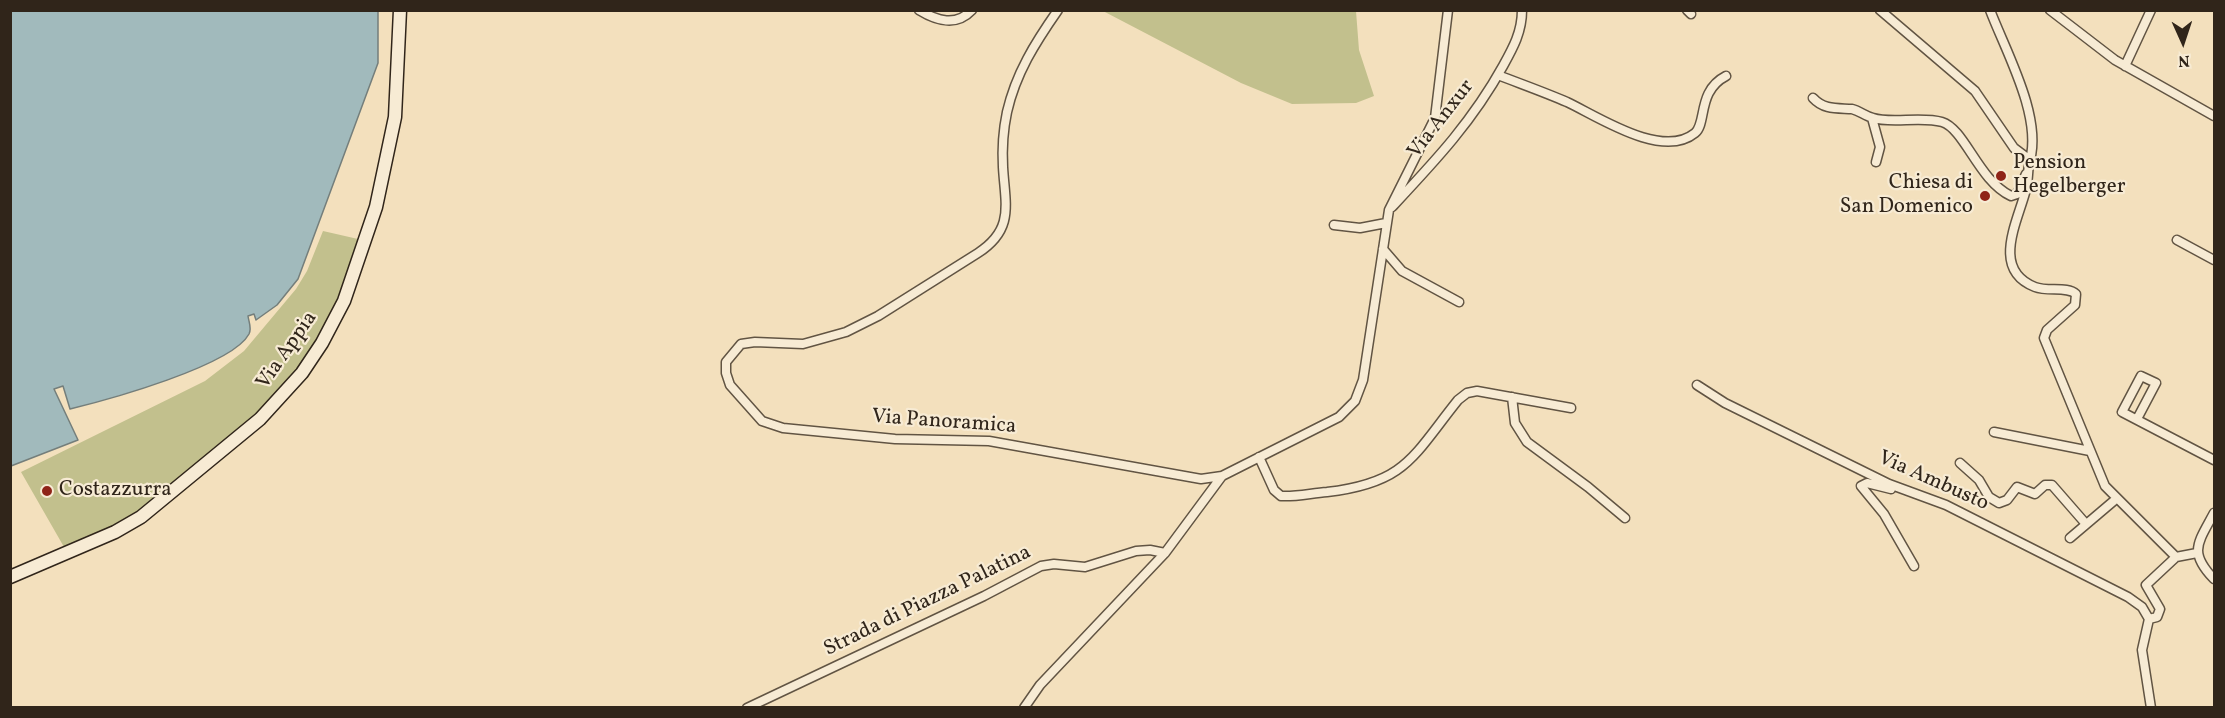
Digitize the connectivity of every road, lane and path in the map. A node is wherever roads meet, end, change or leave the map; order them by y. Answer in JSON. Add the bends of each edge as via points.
{"nodes":[{"id":1,"x":400,"y":10,"type":"edge"},
{"id":2,"x":920,"y":10,"type":"edge"},
{"id":3,"x":972,"y":10,"type":"edge"},
{"id":4,"x":1059,"y":10,"type":"edge"},
{"id":5,"x":1448,"y":10,"type":"edge"},
{"id":6,"x":1522,"y":10,"type":"edge"},
{"id":7,"x":1880,"y":10,"type":"edge"},
{"id":8,"x":1990,"y":10,"type":"edge"},
{"id":9,"x":2050,"y":10,"type":"edge"},
{"id":10,"x":2151,"y":10,"type":"edge"},
{"id":11,"x":2125,"y":66,"type":"junction"},
{"id":12,"x":1498,"y":75,"type":"junction"},
{"id":13,"x":1726,"y":76,"type":"dead end"},
{"id":14,"x":1813,"y":98,"type":"dead end"},
{"id":15,"x":2214,"y":116,"type":"edge"},
{"id":16,"x":1872,"y":118,"type":"junction"},
{"id":17,"x":1876,"y":162,"type":"dead end"},
{"id":18,"x":2029,"y":164,"type":"junction"},
{"id":19,"x":1389,"y":210,"type":"junction"},
{"id":20,"x":1386,"y":223,"type":"junction"},
{"id":21,"x":1334,"y":225,"type":"dead end"},
{"id":22,"x":2177,"y":240,"type":"dead end"},
{"id":23,"x":1383,"y":249,"type":"junction"},
{"id":24,"x":2214,"y":260,"type":"edge"},
{"id":25,"x":1458,"y":302,"type":"dead end"},
{"id":26,"x":1697,"y":385,"type":"dead end"},
{"id":27,"x":1512,"y":397,"type":"junction"},
{"id":28,"x":1571,"y":408,"type":"dead end"},
{"id":29,"x":2137,"y":419,"type":"junction"},
{"id":30,"x":1994,"y":432,"type":"dead end"},
{"id":31,"x":2090,"y":451,"type":"junction"},
{"id":32,"x":1259,"y":457,"type":"junction"},
{"id":33,"x":2214,"y":460,"type":"edge"},
{"id":34,"x":1960,"y":463,"type":"dead end"},
{"id":35,"x":1222,"y":476,"type":"junction"},
{"id":36,"x":1900,"y":489,"type":"junction"},
{"id":37,"x":2116,"y":499,"type":"junction"},
{"id":38,"x":2214,"y":513,"type":"edge"},
{"id":39,"x":1625,"y":519,"type":"dead end"},
{"id":40,"x":2086,"y":524,"type":"junction"},
{"id":41,"x":2070,"y":538,"type":"dead end"},
{"id":42,"x":1165,"y":553,"type":"junction"},
{"id":43,"x":2197,"y":553,"type":"junction"},
{"id":44,"x":2176,"y":557,"type":"junction"},
{"id":45,"x":1914,"y":566,"type":"dead end"},
{"id":46,"x":10,"y":578,"type":"edge"},
{"id":47,"x":2214,"y":579,"type":"edge"},
{"id":48,"x":2149,"y":619,"type":"junction"},
{"id":49,"x":747,"y":708,"type":"edge"},
{"id":50,"x":1024,"y":708,"type":"edge"},
{"id":51,"x":2151,"y":708,"type":"edge"}],
"edges":[{"from":1,"to":46,"type":"main road","name":"Via Appia","via":[[396,108],[381,188],[344,301],[302,373],[269,411],[141,518]]},
{"from":2,"to":3,"type":"street","via":[[951,21]]},
{"from":4,"to":35,"type":"street","name":"Via Panoramica","via":[[1028,53],[1011,95],[1003,141],[1006,213],[993,242],[852,330],[803,344],[741,344],[728,357],[727,377],[739,398],[759,418],[783,428],[889,438],[976,439],[1191,478]]},
{"from":5,"to":19,"type":"street","name":"Via Panoramica","via":[[1433,123]]},
{"from":6,"to":12,"type":"street","name":"Via Anxur","via":[[1518,36]]},
{"from":7,"to":18,"type":"street","via":[[1975,91]]},
{"from":8,"to":18,"type":"street","via":[[2031,118],[2034,140]]},
{"from":9,"to":11,"type":"street"},
{"from":10,"to":11,"type":"street"},
{"from":11,"to":15,"type":"street"},
{"from":12,"to":13,"type":"street","via":[[1625,131],[1669,142],[1697,132],[1710,90]]},
{"from":12,"to":19,"type":"street","name":"Via Anxur","via":[[1462,130]]},
{"from":14,"to":16,"type":"street","via":[[1822,106],[1858,111]]},
{"from":16,"to":17,"type":"street","via":[[1880,147]]},
{"from":16,"to":18,"type":"street","via":[[1926,119],[1949,125],[1984,175],[2011,196],[2017,194]]},
{"from":18,"to":31,"type":"street","via":[[2010,244],[2010,264],[2029,284],[2076,294],[2075,305],[2047,330],[2044,338]]},
{"from":19,"to":20,"type":"street","name":"Via Panoramica"},
{"from":20,"to":21,"type":"street","via":[[1360,228]]},
{"from":20,"to":23,"type":"street","name":"Via Panoramica"},
{"from":22,"to":24,"type":"street"},
{"from":23,"to":25,"type":"street","via":[[1402,271]]},
{"from":23,"to":32,"type":"street","name":"Via Panoramica","via":[[1363,380],[1355,401],[1333,421]]},
{"from":26,"to":36,"type":"street","name":"Via Ambusto","via":[[1725,403]]},
{"from":27,"to":28,"type":"street"},
{"from":27,"to":32,"type":"street","via":[[1477,391],[1464,395],[1414,457],[1390,476],[1366,486],[1281,496],[1274,490]]},
{"from":27,"to":39,"type":"street","via":[[1515,423],[1527,442]]},
{"from":29,"to":29,"type":"street","via":[[2122,412],[2141,376],[2156,383]]},
{"from":29,"to":33,"type":"street"},
{"from":30,"to":31,"type":"street"},
{"from":31,"to":37,"type":"street","via":[[2105,486]]},
{"from":32,"to":35,"type":"street","name":"Via Panoramica"},
{"from":34,"to":40,"type":"street","via":[[1979,480],[1987,496],[1999,503],[2017,488],[2035,494],[2045,485],[2052,485]]},
{"from":35,"to":42,"type":"street"},
{"from":36,"to":45,"type":"street","via":[[1867,483],[1861,486],[1884,514]]},
{"from":36,"to":48,"type":"street","name":"Via Ambusto","via":[[1946,505],[2118,592],[2137,603]]},
{"from":37,"to":40,"type":"street"},
{"from":37,"to":44,"type":"street"},
{"from":38,"to":43,"type":"street"},
{"from":40,"to":41,"type":"street"},
{"from":42,"to":49,"type":"street","name":"Strada di Piazza Palatina","via":[[1136,551],[1081,567],[1041,566]]},
{"from":42,"to":50,"type":"street","via":[[1040,685]]},
{"from":43,"to":44,"type":"street"},
{"from":43,"to":47,"type":"street","via":[[2199,562]]},
{"from":44,"to":48,"type":"street","via":[[2146,582],[2160,609],[2157,617]]},
{"from":48,"to":51,"type":"street","via":[[2142,650]]}]}
